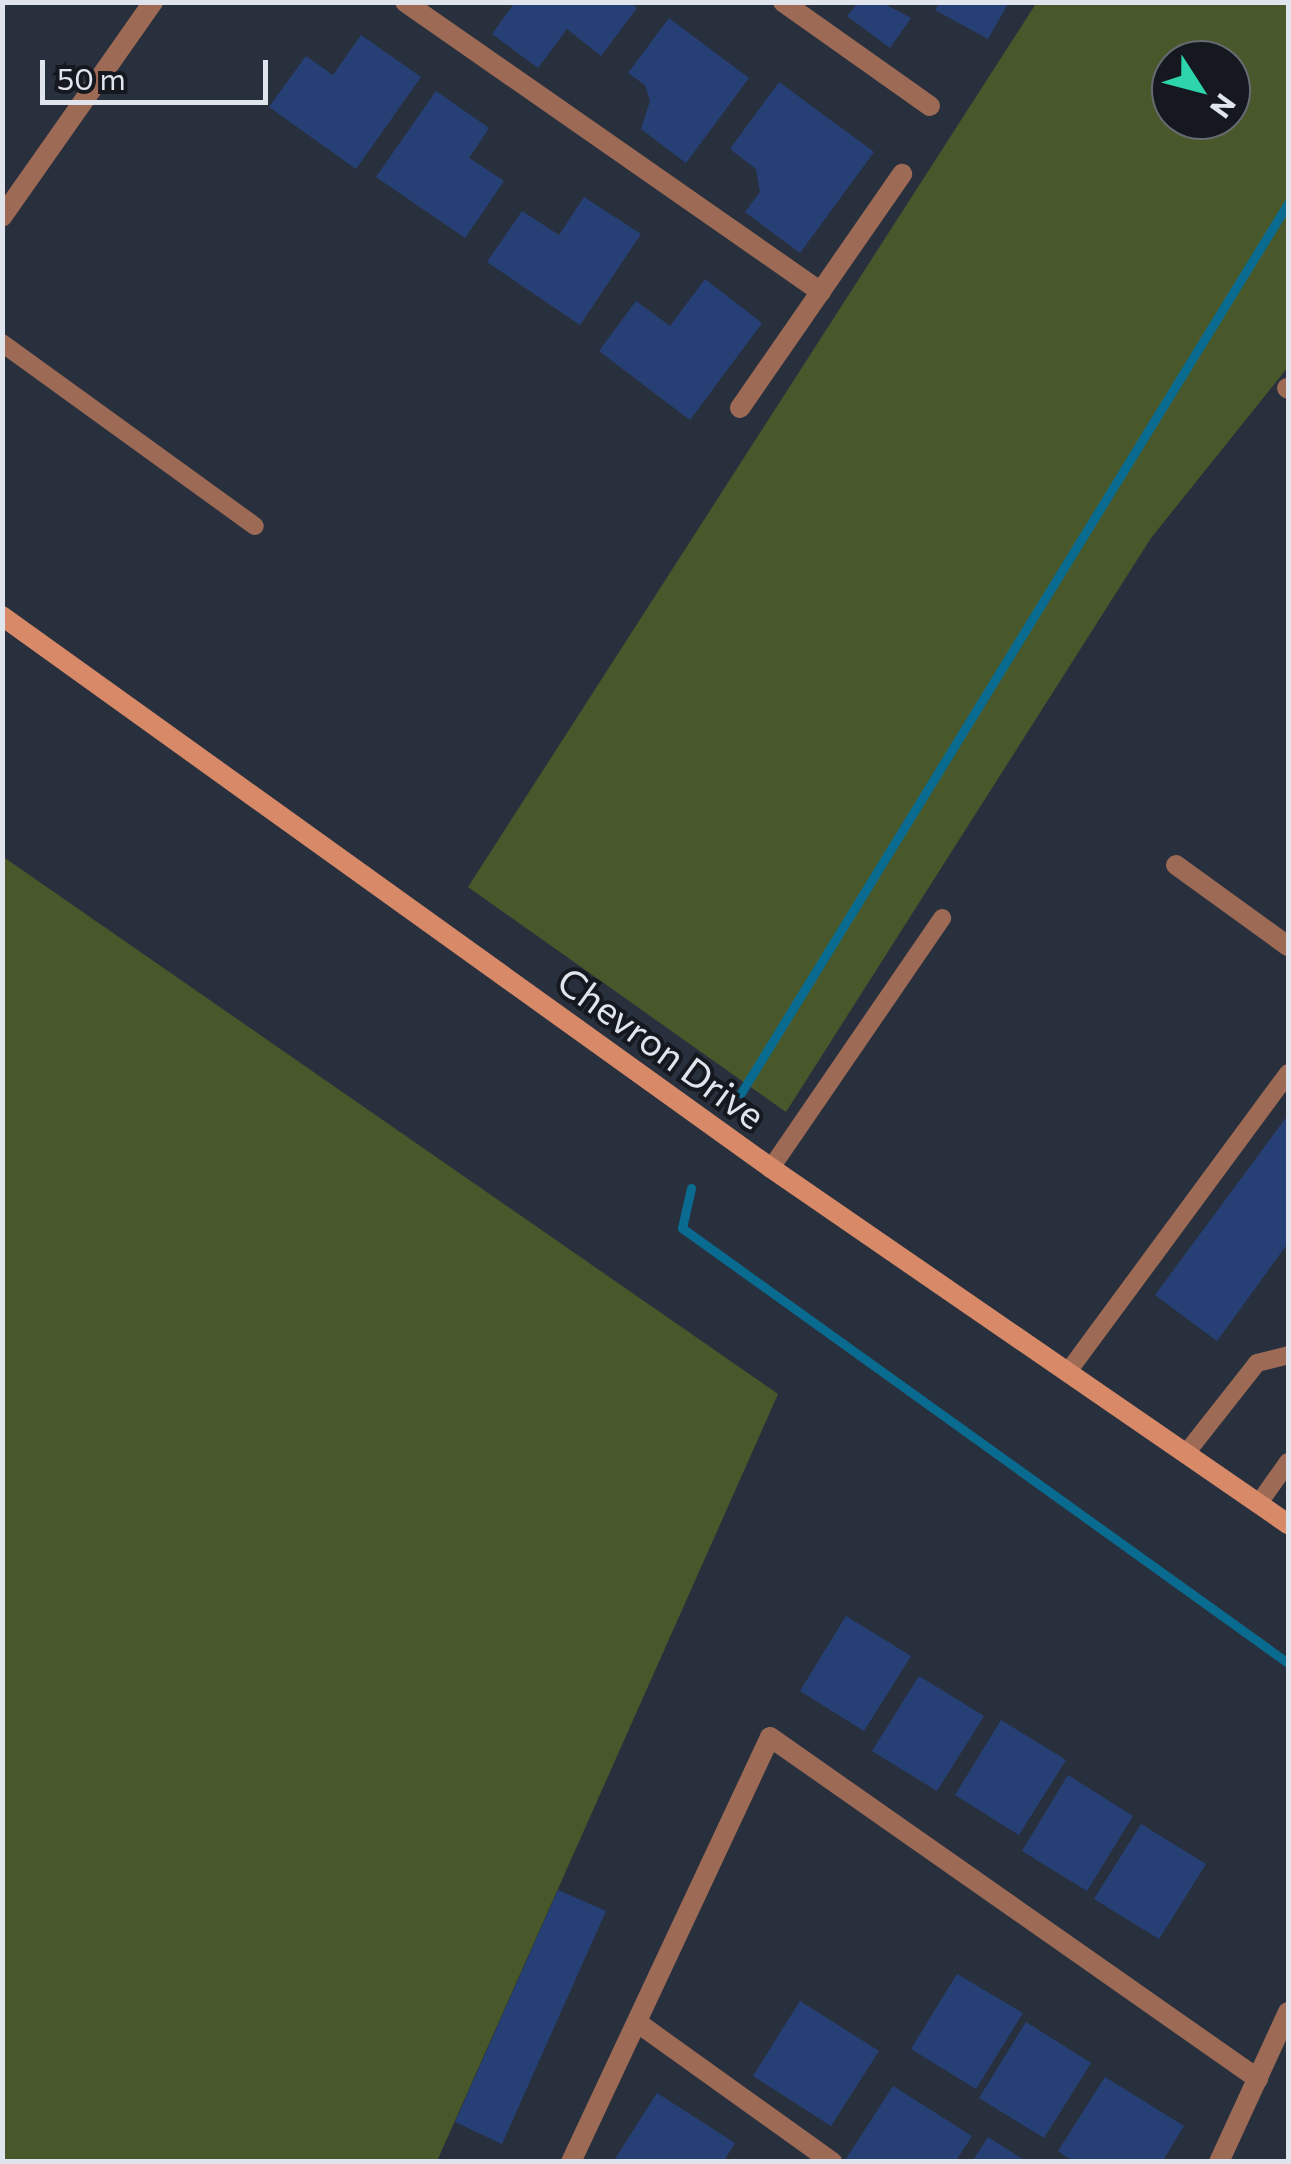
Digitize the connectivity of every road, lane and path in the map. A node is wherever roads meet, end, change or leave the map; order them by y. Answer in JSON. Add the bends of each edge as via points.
{"nodes":[{"id":1,"x":154,"y":2,"type":"edge"},
{"id":2,"x":405,"y":2,"type":"edge"},
{"id":3,"x":783,"y":2,"type":"edge"},
{"id":4,"x":930,"y":106,"type":"dead end"},
{"id":5,"x":902,"y":174,"type":"dead end"},
{"id":6,"x":2,"y":218,"type":"edge"},
{"id":7,"x":821,"y":292,"type":"junction"},
{"id":8,"x":2,"y":343,"type":"edge"},
{"id":9,"x":740,"y":408,"type":"dead end"},
{"id":10,"x":255,"y":526,"type":"dead end"},
{"id":11,"x":2,"y":616,"type":"edge"},
{"id":12,"x":1176,"y":864,"type":"dead end"},
{"id":13,"x":942,"y":918,"type":"dead end"},
{"id":14,"x":1288,"y":946,"type":"edge"},
{"id":15,"x":1288,"y":1073,"type":"edge"},
{"id":16,"x":772,"y":1168,"type":"junction"},
{"id":17,"x":1288,"y":1355,"type":"edge"},
{"id":18,"x":1070,"y":1369,"type":"junction"},
{"id":19,"x":1187,"y":1452,"type":"junction"},
{"id":20,"x":1288,"y":1462,"type":"edge"},
{"id":21,"x":1259,"y":1503,"type":"junction"},
{"id":22,"x":1288,"y":1524,"type":"edge"},
{"id":23,"x":1288,"y":2012,"type":"edge"},
{"id":24,"x":638,"y":2023,"type":"junction"},
{"id":25,"x":1258,"y":2079,"type":"junction"},
{"id":26,"x":571,"y":2162,"type":"edge"},
{"id":27,"x":832,"y":2162,"type":"edge"},
{"id":28,"x":1219,"y":2162,"type":"edge"}],
"edges":[{"from":1,"to":6,"type":"street"},
{"from":2,"to":7,"type":"street"},
{"from":3,"to":4,"type":"street"},
{"from":5,"to":7,"type":"street"},
{"from":7,"to":9,"type":"street"},
{"from":8,"to":10,"type":"lane"},
{"from":11,"to":16,"type":"main road","name":"Chevron Drive"},
{"from":12,"to":14,"type":"street"},
{"from":13,"to":16,"type":"lane"},
{"from":15,"to":18,"type":"lane"},
{"from":16,"to":18,"type":"main road","name":"Chevron Drive"},
{"from":17,"to":19,"type":"lane","via":[[1257,1363]]},
{"from":18,"to":19,"type":"main road","name":"Chevron Drive"},
{"from":19,"to":21,"type":"main road","name":"Chevron Drive"},
{"from":20,"to":21,"type":"lane"},
{"from":21,"to":22,"type":"main road","name":"Chevron Drive"},
{"from":23,"to":25,"type":"street"},
{"from":24,"to":25,"type":"street","via":[[770,1737]]},
{"from":24,"to":26,"type":"street"},
{"from":24,"to":27,"type":"street"},
{"from":25,"to":28,"type":"street"}]}
